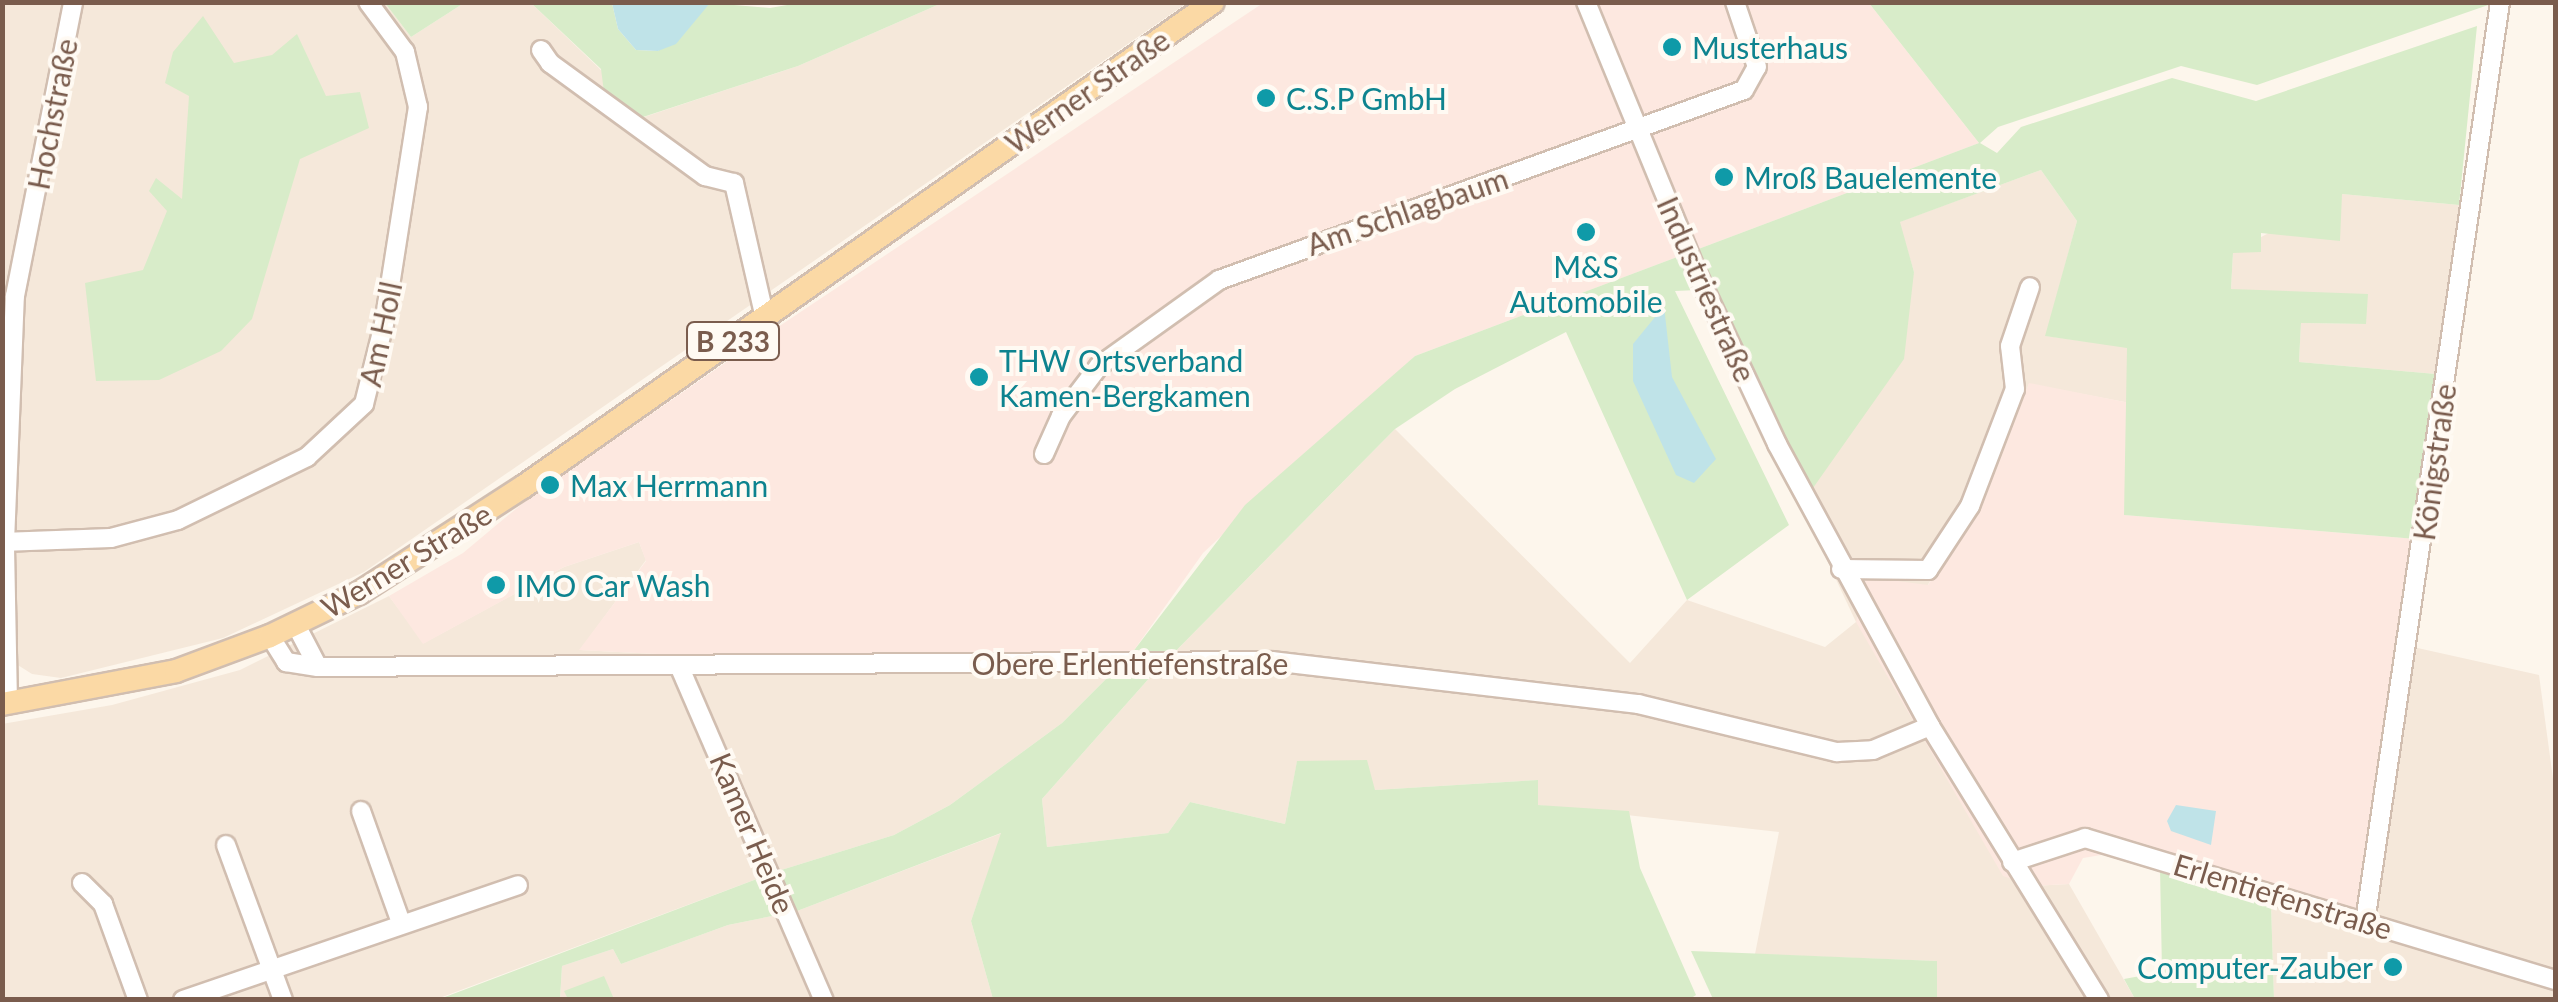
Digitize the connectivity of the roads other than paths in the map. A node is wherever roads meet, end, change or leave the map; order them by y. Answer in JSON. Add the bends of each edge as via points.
{"nodes":[{"id":1,"x":73,"y":2,"type":"edge"},
{"id":2,"x":368,"y":2,"type":"edge"},
{"id":3,"x":1213,"y":2,"type":"edge"},
{"id":4,"x":1586,"y":2,"type":"edge"},
{"id":5,"x":1736,"y":2,"type":"edge"},
{"id":6,"x":2500,"y":2,"type":"edge"},
{"id":7,"x":541,"y":50,"type":"dead end"},
{"id":8,"x":1638,"y":131,"type":"junction"},
{"id":9,"x":2030,"y":286,"type":"dead end"},
{"id":10,"x":9,"y":293,"type":"edge"},
{"id":11,"x":765,"y":318,"type":"junction"},
{"id":12,"x":1044,"y":454,"type":"dead end"},
{"id":13,"x":4,"y":542,"type":"edge"},
{"id":14,"x":1841,"y":569,"type":"junction"},
{"id":15,"x":296,"y":625,"type":"junction"},
{"id":16,"x":270,"y":636,"type":"junction"},
{"id":17,"x":318,"y":668,"type":"junction"},
{"id":18,"x":680,"y":668,"type":"junction"},
{"id":19,"x":6,"y":704,"type":"edge"},
{"id":20,"x":1930,"y":726,"type":"junction"},
{"id":21,"x":360,"y":811,"type":"dead end"},
{"id":22,"x":226,"y":845,"type":"dead end"},
{"id":23,"x":2012,"y":862,"type":"junction"},
{"id":24,"x":82,"y":883,"type":"dead end"},
{"id":25,"x":518,"y":885,"type":"dead end"},
{"id":26,"x":2364,"y":922,"type":"junction"},
{"id":27,"x":401,"y":923,"type":"junction"},
{"id":28,"x":272,"y":969,"type":"junction"},
{"id":29,"x":2556,"y":980,"type":"edge"},
{"id":30,"x":138,"y":1000,"type":"edge"},
{"id":31,"x":183,"y":1000,"type":"edge"},
{"id":32,"x":282,"y":1000,"type":"edge"},
{"id":33,"x":824,"y":1000,"type":"edge"},
{"id":34,"x":2100,"y":1000,"type":"edge"}],
"edges":[{"from":1,"to":10,"type":"street","name":"Hochstraße"},
{"from":2,"to":13,"type":"street","name":"Am Holl","via":[[405,52],[418,107],[388,304],[364,404],[307,457],[178,520],[110,538]]},
{"from":3,"to":11,"type":"main road","name":"Werner Straße","number":"B 233"},
{"from":4,"to":8,"type":"street","name":"Industriestraße"},
{"from":5,"to":8,"type":"street","name":"Am Schlagbaum","via":[[1757,67],[1752,83]]},
{"from":6,"to":26,"type":"street","name":"Königstraße"},
{"from":7,"to":11,"type":"street","via":[[706,176],[734,183]]},
{"from":8,"to":12,"type":"street","name":"Am Schlagbaum","via":[[1219,280],[1099,366],[1061,416]]},
{"from":8,"to":14,"type":"street","name":"Industriestraße","via":[[1716,316]]},
{"from":9,"to":14,"type":"street","via":[[2010,346],[2015,389],[1970,506],[1928,570]]},
{"from":10,"to":13,"type":"street","name":"Hochstraße"},
{"from":11,"to":15,"type":"main road","name":"Werner Straße","number":"B 233","via":[[441,543]]},
{"from":13,"to":19,"type":"street","name":"Hochstraße"},
{"from":14,"to":20,"type":"street","name":"Industriestraße"},
{"from":15,"to":16,"type":"main road","name":"Werner Straße","number":"B 233"},
{"from":15,"to":17,"type":"street"},
{"from":16,"to":17,"type":"street","name":"Obere Erlentiefenstraße","via":[[286,662]]},
{"from":16,"to":19,"type":"main road","name":"Werner Straße","number":"B 233","via":[[170,672]]},
{"from":17,"to":18,"type":"street","name":"Obere Erlentiefenstraße"},
{"from":18,"to":20,"type":"street","name":"Obere Erlentiefenstraße","via":[[771,661],[1272,661],[1638,704],[1837,752],[1873,750]]},
{"from":18,"to":33,"type":"street","name":"Kamer Heide"},
{"from":20,"to":23,"type":"street","name":"Industriestraße"},
{"from":21,"to":27,"type":"street"},
{"from":22,"to":28,"type":"street"},
{"from":23,"to":26,"type":"street","name":"Erlentiefenstraße","via":[[2085,838]]},
{"from":23,"to":34,"type":"street","name":"Industriestraße"},
{"from":24,"to":30,"type":"street","via":[[104,904]]},
{"from":25,"to":27,"type":"street"},
{"from":26,"to":29,"type":"street","name":"Erlentiefenstraße"},
{"from":27,"to":28,"type":"street"},
{"from":28,"to":31,"type":"street"},
{"from":28,"to":32,"type":"street"}]}
